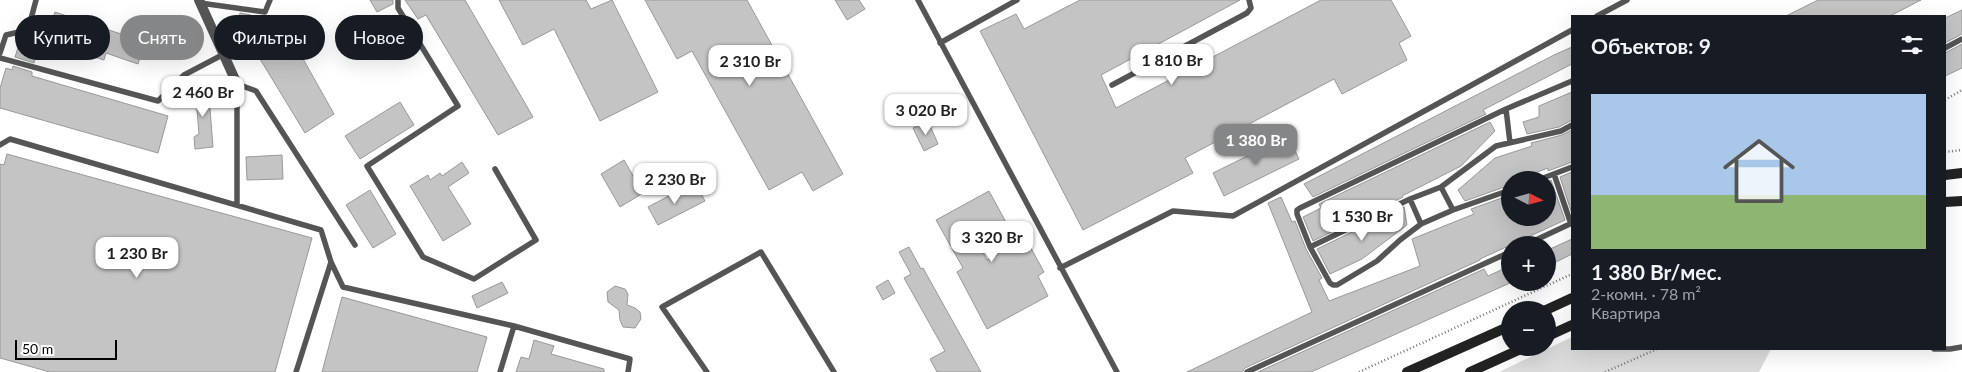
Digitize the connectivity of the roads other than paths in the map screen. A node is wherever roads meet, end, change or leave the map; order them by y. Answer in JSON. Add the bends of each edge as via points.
{"nodes":[{"id":1,"x":36,"y":0,"type":"edge"},
{"id":2,"x":270,"y":0,"type":"edge"},
{"id":3,"x":398,"y":0,"type":"edge"},
{"id":4,"x":918,"y":0,"type":"edge"},
{"id":5,"x":1017,"y":0,"type":"edge"},
{"id":6,"x":1249,"y":0,"type":"edge"},
{"id":7,"x":1627,"y":0,"type":"edge"},
{"id":8,"x":200,"y":2,"type":"edge"},
{"id":9,"x":1599,"y":15,"type":"edge"},
{"id":10,"x":1571,"y":31,"type":"edge"},
{"id":11,"x":214,"y":32,"type":"edge"},
{"id":12,"x":1962,"y":39,"type":"edge"},
{"id":13,"x":940,"y":43,"type":"junction"},
{"id":14,"x":1946,"y":47,"type":"edge"},
{"id":15,"x":0,"y":53,"type":"edge"},
{"id":16,"x":0,"y":58,"type":"edge"},
{"id":17,"x":214,"y":60,"type":"edge"},
{"id":18,"x":227,"y":60,"type":"edge"},
{"id":19,"x":1571,"y":81,"type":"edge"},
{"id":20,"x":237,"y":84,"type":"junction"},
{"id":21,"x":1112,"y":85,"type":"dead end"},
{"id":22,"x":1506,"y":109,"type":"junction"},
{"id":23,"x":1571,"y":126,"type":"edge"},
{"id":24,"x":1510,"y":143,"type":"junction"},
{"id":25,"x":0,"y":145,"type":"edge"},
{"id":26,"x":1571,"y":167,"type":"edge"},
{"id":27,"x":495,"y":169,"type":"dead end"},
{"id":28,"x":1556,"y":173,"type":"edge"},
{"id":29,"x":1962,"y":173,"type":"edge"},
{"id":30,"x":1946,"y":175,"type":"edge"},
{"id":31,"x":1556,"y":180,"type":"edge"},
{"id":32,"x":1441,"y":188,"type":"junction"},
{"id":33,"x":1501,"y":193,"type":"edge"},
{"id":34,"x":1410,"y":199,"type":"junction"},
{"id":35,"x":1962,"y":201,"type":"edge"},
{"id":36,"x":1946,"y":202,"type":"edge"},
{"id":37,"x":237,"y":205,"type":"junction"},
{"id":38,"x":1453,"y":210,"type":"junction"},
{"id":39,"x":1571,"y":221,"type":"edge"},
{"id":40,"x":1421,"y":224,"type":"junction"},
{"id":41,"x":1571,"y":224,"type":"edge"},
{"id":42,"x":1545,"y":236,"type":"edge"},
{"id":43,"x":354,"y":245,"type":"dead end"},
{"id":44,"x":1310,"y":247,"type":"junction"},
{"id":45,"x":1501,"y":256,"type":"edge"},
{"id":46,"x":331,"y":262,"type":"junction"},
{"id":47,"x":1060,"y":268,"type":"junction"},
{"id":48,"x":1571,"y":298,"type":"edge"},
{"id":49,"x":1556,"y":305,"type":"edge"},
{"id":50,"x":1571,"y":324,"type":"edge"},
{"id":51,"x":514,"y":326,"type":"junction"},
{"id":52,"x":1501,"y":330,"type":"edge"},
{"id":53,"x":1556,"y":332,"type":"edge"},
{"id":54,"x":1962,"y":347,"type":"edge"},
{"id":55,"x":1946,"y":349,"type":"edge"},
{"id":56,"x":1505,"y":356,"type":"edge"},
{"id":57,"x":296,"y":372,"type":"edge"},
{"id":58,"x":500,"y":372,"type":"edge"},
{"id":59,"x":628,"y":372,"type":"edge"},
{"id":60,"x":707,"y":372,"type":"edge"},
{"id":61,"x":834,"y":372,"type":"edge"},
{"id":62,"x":1117,"y":372,"type":"edge"},
{"id":63,"x":1248,"y":372,"type":"edge"},
{"id":64,"x":1407,"y":372,"type":"edge"},
{"id":65,"x":1470,"y":372,"type":"edge"}],
"edges":[{"from":1,"to":15,"type":"lane","via":[[28,30],[6,35]]},
{"from":2,"to":8,"type":"lane","via":[[264,12]]},
{"from":3,"to":27,"type":"lane","via":[[398,8],[458,106],[367,166],[423,258],[474,279],[536,240]]},
{"from":4,"to":13,"type":"lane"},
{"from":5,"to":13,"type":"lane"},
{"from":6,"to":21,"type":"lane","via":[[1251,8],[1247,13]]},
{"from":7,"to":9,"type":"lane"},
{"from":8,"to":11,"type":"street"},
{"from":10,"to":47,"type":"lane","via":[[1233,216],[1173,211]]},
{"from":12,"to":14,"type":"lane"},
{"from":13,"to":47,"type":"lane"},
{"from":16,"to":17,"type":"lane","via":[[158,101],[184,76]]},
{"from":18,"to":20,"type":"street"},
{"from":19,"to":22,"type":"lane"},
{"from":20,"to":37,"type":"lane"},
{"from":20,"to":43,"type":"lane","via":[[256,91]]},
{"from":22,"to":24,"type":"lane"},
{"from":22,"to":44,"type":"lane","via":[[1297,210]]},
{"from":23,"to":24,"type":"lane"},
{"from":24,"to":32,"type":"lane","via":[[1496,146]]},
{"from":25,"to":37,"type":"lane","via":[[10,139]]},
{"from":26,"to":28,"type":"lane"},
{"from":29,"to":30,"type":"main road"},
{"from":31,"to":39,"type":"lane"},
{"from":32,"to":34,"type":"lane"},
{"from":32,"to":38,"type":"lane"},
{"from":33,"to":38,"type":"lane"},
{"from":34,"to":40,"type":"lane"},
{"from":34,"to":44,"type":"lane"},
{"from":35,"to":36,"type":"main road"},
{"from":37,"to":46,"type":"lane","via":[[321,230]]},
{"from":38,"to":40,"type":"lane"},
{"from":40,"to":44,"type":"lane","via":[[1377,261],[1338,285],[1330,283]]},
{"from":41,"to":42,"type":"lane"},
{"from":45,"to":63,"type":"lane"},
{"from":46,"to":51,"type":"lane","via":[[343,286]]},
{"from":46,"to":57,"type":"lane"},
{"from":47,"to":62,"type":"lane"},
{"from":48,"to":49,"type":"main road"},
{"from":50,"to":53,"type":"main road"},
{"from":51,"to":58,"type":"lane"},
{"from":51,"to":59,"type":"lane","via":[[630,359]]},
{"from":52,"to":64,"type":"main road"},
{"from":54,"to":55,"type":"lane"},
{"from":56,"to":65,"type":"main road"},
{"from":60,"to":61,"type":"lane","via":[[662,306],[761,252]]}]}
